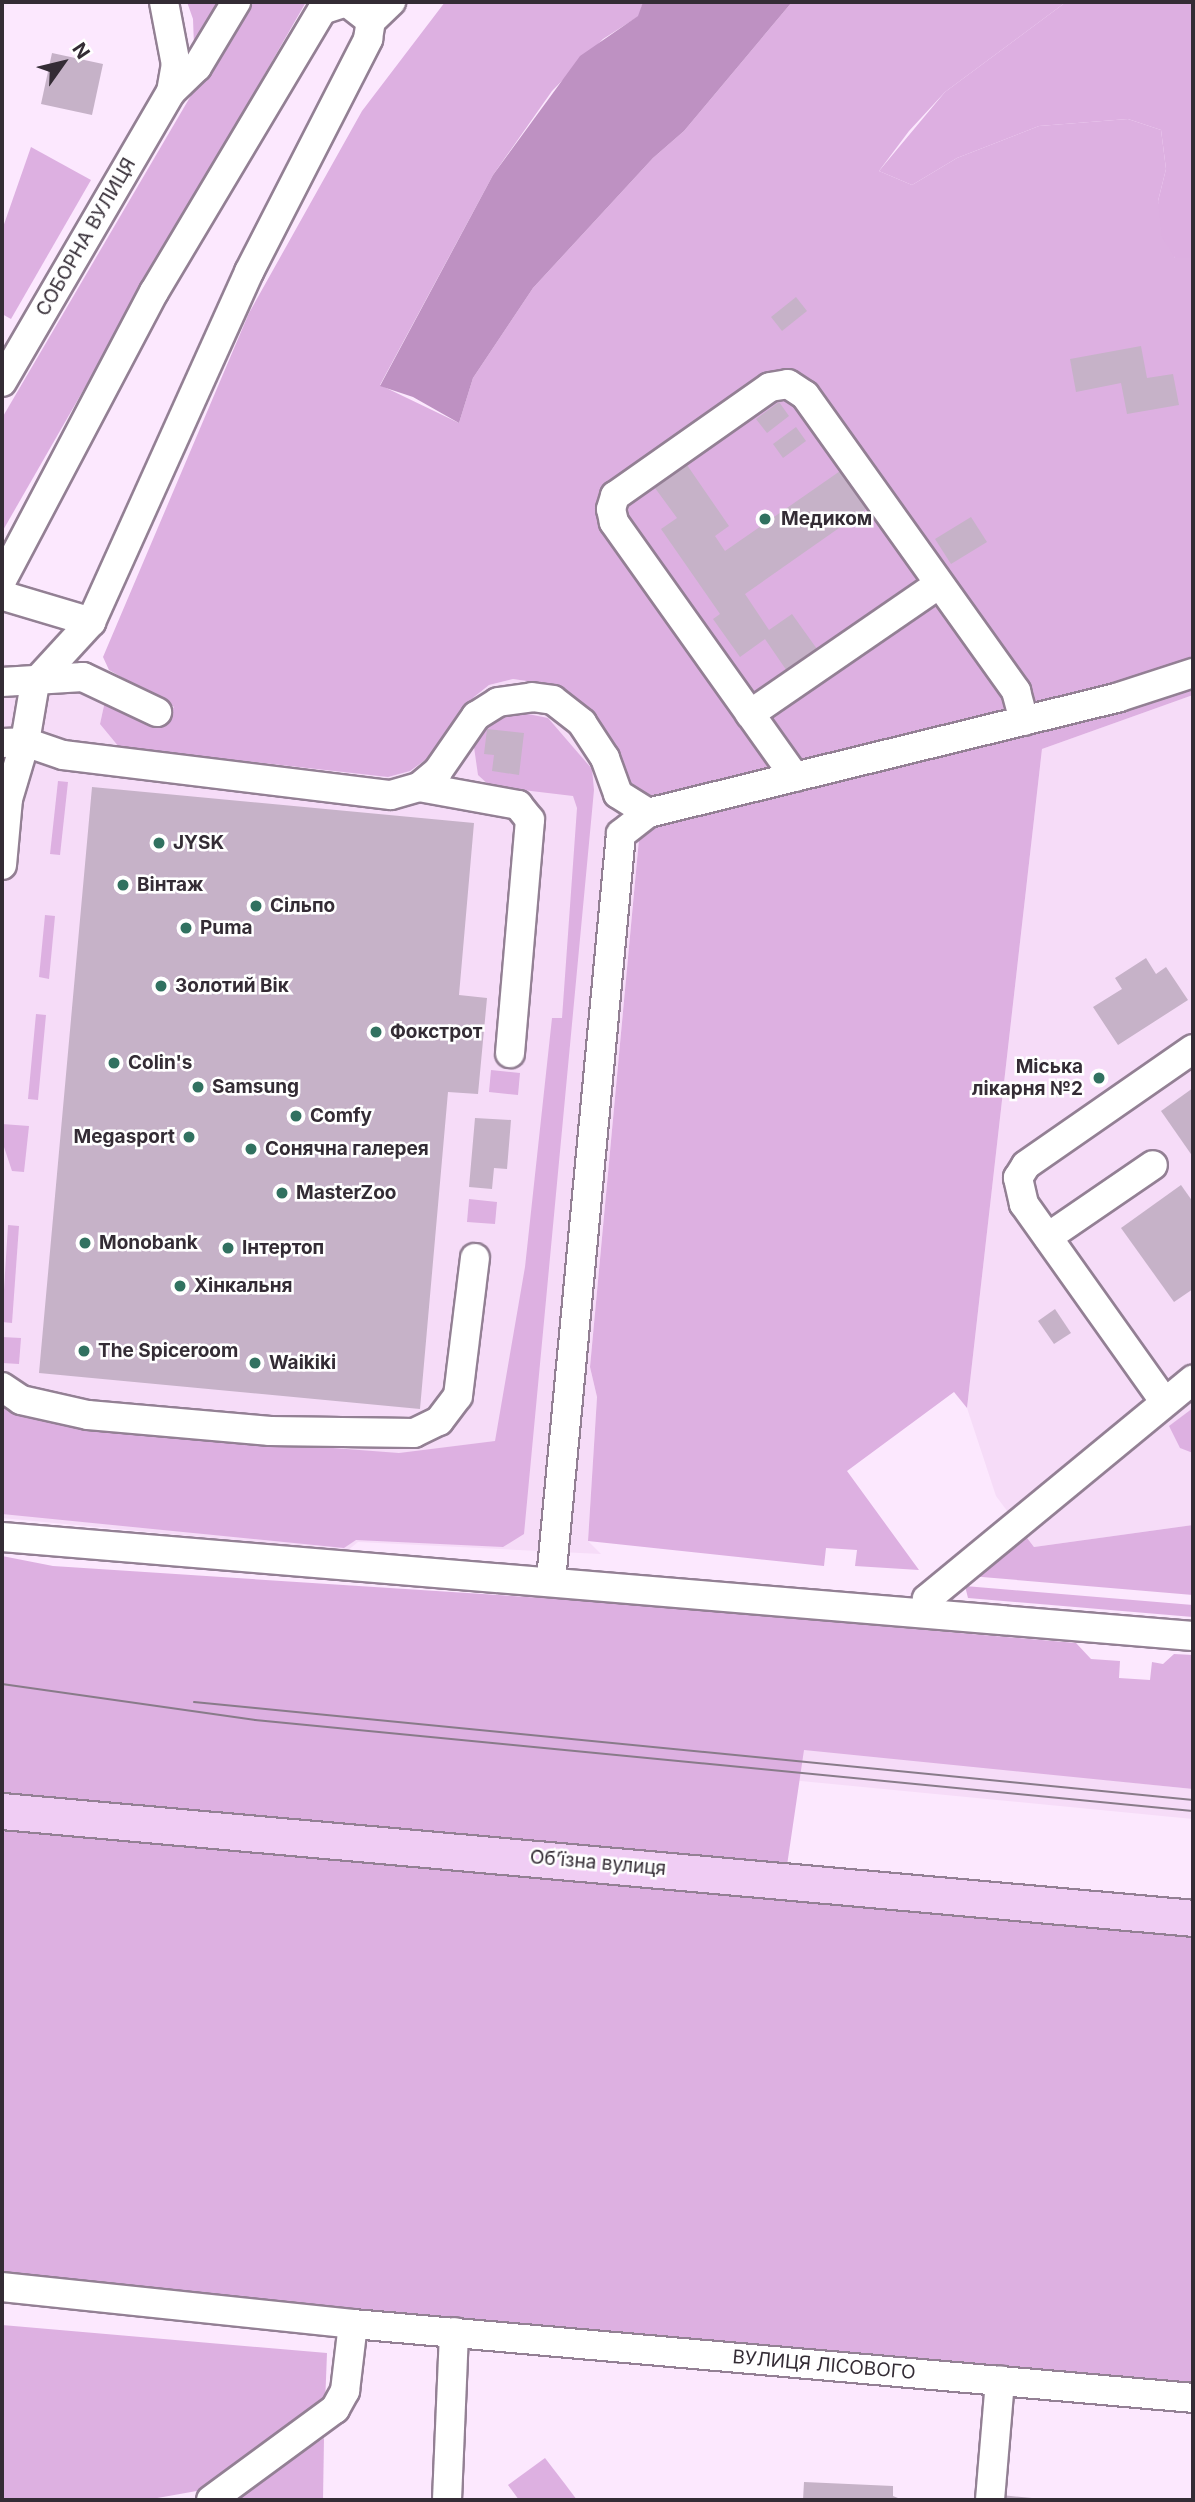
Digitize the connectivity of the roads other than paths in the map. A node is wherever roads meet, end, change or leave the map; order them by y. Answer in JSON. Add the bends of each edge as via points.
{"nodes":[{"id":1,"x":164,"y":2,"type":"edge"},
{"id":2,"x":236,"y":2,"type":"edge"},
{"id":3,"x":347,"y":2,"type":"edge"},
{"id":4,"x":381,"y":11,"type":"edge"},
{"id":5,"x":172,"y":92,"type":"junction"},
{"id":6,"x":2,"y":382,"type":"edge"},
{"id":7,"x":2,"y":580,"type":"edge"},
{"id":8,"x":939,"y":584,"type":"junction"},
{"id":9,"x":2,"y":589,"type":"edge"},
{"id":10,"x":91,"y":622,"type":"junction"},
{"id":11,"x":1193,"y":673,"type":"edge"},
{"id":12,"x":2,"y":682,"type":"edge"},
{"id":13,"x":35,"y":683,"type":"junction"},
{"id":14,"x":157,"y":712,"type":"dead end"},
{"id":15,"x":750,"y":714,"type":"junction"},
{"id":16,"x":1024,"y":721,"type":"junction"},
{"id":17,"x":13,"y":743,"type":"edge"},
{"id":18,"x":795,"y":777,"type":"junction"},
{"id":19,"x":419,"y":788,"type":"junction"},
{"id":20,"x":648,"y":813,"type":"junction"},
{"id":21,"x":2,"y":865,"type":"edge"},
{"id":22,"x":1193,"y":1049,"type":"edge"},
{"id":23,"x":510,"y":1053,"type":"dead end"},
{"id":24,"x":1153,"y":1165,"type":"dead end"},
{"id":25,"x":1048,"y":1237,"type":"junction"},
{"id":26,"x":475,"y":1258,"type":"dead end"},
{"id":27,"x":1193,"y":1380,"type":"edge"},
{"id":28,"x":2,"y":1387,"type":"edge"},
{"id":29,"x":1164,"y":1401,"type":"junction"},
{"id":30,"x":2,"y":1536,"type":"edge"},
{"id":31,"x":551,"y":1580,"type":"junction"},
{"id":32,"x":926,"y":1613,"type":"junction"},
{"id":33,"x":1193,"y":1636,"type":"edge"},
{"id":34,"x":2,"y":1811,"type":"edge"},
{"id":35,"x":1193,"y":1917,"type":"edge"},
{"id":36,"x":2,"y":2287,"type":"edge"},
{"id":37,"x":353,"y":2324,"type":"junction"},
{"id":38,"x":454,"y":2332,"type":"junction"},
{"id":39,"x":1000,"y":2380,"type":"junction"},
{"id":40,"x":1193,"y":2398,"type":"edge"},
{"id":41,"x":211,"y":2500,"type":"edge"},
{"id":42,"x":447,"y":2500,"type":"edge"},
{"id":43,"x":990,"y":2500,"type":"edge"}],
"edges":[{"from":1,"to":5,"type":"street","via":[[176,65]]},
{"from":2,"to":5,"type":"street","via":[[197,67]]},
{"from":3,"to":4,"type":"street"},
{"from":3,"to":7,"type":"street","via":[[322,10],[308,33],[154,292]]},
{"from":4,"to":10,"type":"street","via":[[249,272]]},
{"from":5,"to":6,"type":"street","name":"СОБОРНА ВУЛИЦЯ"},
{"from":8,"to":15,"type":"street"},
{"from":8,"to":15,"type":"street","via":[[805,395],[788,384],[770,387],[615,496],[611,509],[614,522]]},
{"from":8,"to":16,"type":"street","via":[[1016,691]]},
{"from":9,"to":10,"type":"street","via":[[5,596]]},
{"from":10,"to":13,"type":"street"},
{"from":11,"to":16,"type":"street"},
{"from":12,"to":13,"type":"street"},
{"from":13,"to":14,"type":"street","via":[[82,677]]},
{"from":13,"to":17,"type":"street"},
{"from":15,"to":18,"type":"street"},
{"from":16,"to":18,"type":"street"},
{"from":17,"to":19,"type":"street","via":[[63,755],[391,795]]},
{"from":17,"to":21,"type":"street"},
{"from":18,"to":20,"type":"street"},
{"from":19,"to":20,"type":"street","via":[[438,771],[476,716],[498,702],[531,697],[553,700],[582,723],[605,758],[618,794]]},
{"from":19,"to":23,"type":"street","via":[[517,805],[530,820]]},
{"from":20,"to":31,"type":"street","via":[[621,834]]},
{"from":22,"to":25,"type":"street","via":[[1026,1165],[1017,1191]]},
{"from":24,"to":25,"type":"street"},
{"from":25,"to":29,"type":"street"},
{"from":26,"to":28,"type":"street","via":[[458,1396],[439,1421],[414,1433],[270,1431],[88,1415],[21,1400]]},
{"from":27,"to":29,"type":"street"},
{"from":29,"to":32,"type":"street","via":[[927,1599]]},
{"from":30,"to":31,"type":"street","via":[[54,1544]]},
{"from":31,"to":32,"type":"street"},
{"from":32,"to":33,"type":"street"},
{"from":34,"to":35,"type":"main road","name":"Обʼїзна вулиця"},
{"from":36,"to":37,"type":"street","name":"ВУЛИЦЯ ЛІСОВОГО"},
{"from":37,"to":38,"type":"street","name":"ВУЛИЦЯ ЛІСОВОГО"},
{"from":37,"to":41,"type":"street","via":[[345,2391],[335,2409]]},
{"from":38,"to":39,"type":"street","name":"ВУЛИЦЯ ЛІСОВОГО"},
{"from":38,"to":42,"type":"street"},
{"from":39,"to":40,"type":"street","name":"ВУЛИЦЯ ЛІСОВОГО"},
{"from":39,"to":43,"type":"street"}]}
